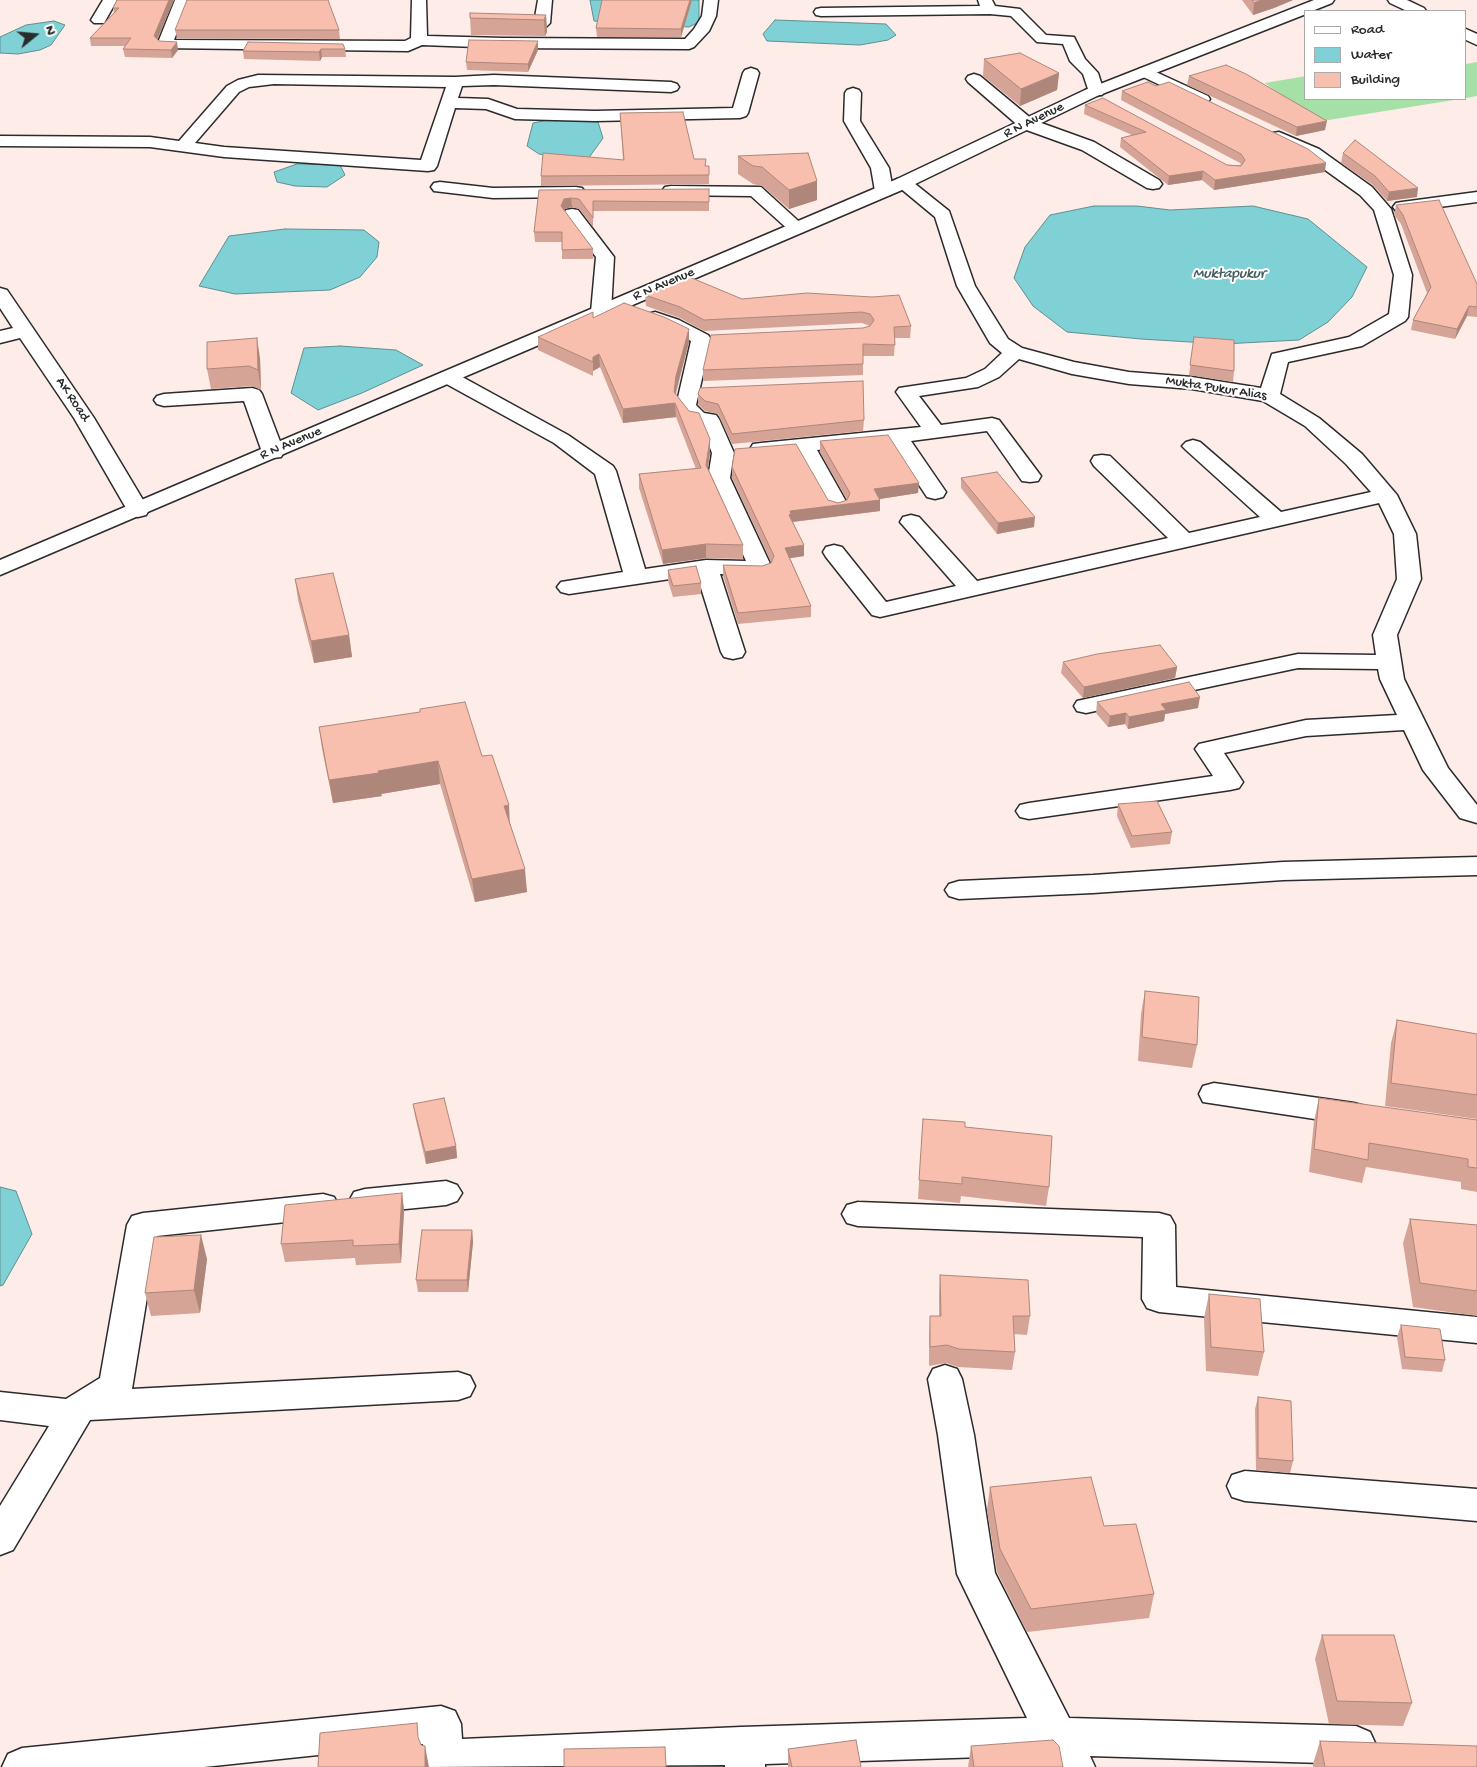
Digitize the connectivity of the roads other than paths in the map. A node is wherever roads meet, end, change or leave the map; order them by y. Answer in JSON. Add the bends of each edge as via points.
{"nodes":[{"id":1,"x":110,"y":0,"type":"edge"},
{"id":2,"x":182,"y":0,"type":"edge"},
{"id":3,"x":419,"y":0,"type":"edge"},
{"id":4,"x":546,"y":0,"type":"edge"},
{"id":5,"x":711,"y":0,"type":"edge"},
{"id":6,"x":1327,"y":0,"type":"edge"},
{"id":7,"x":1395,"y":0,"type":"edge"},
{"id":8,"x":987,"y":5,"type":"edge"},
{"id":9,"x":1417,"y":10,"type":"edge"},
{"id":10,"x":821,"y":12,"type":"dead end"},
{"id":11,"x":99,"y":20,"type":"dead end"},
{"id":12,"x":542,"y":23,"type":"edge"},
{"id":13,"x":419,"y":40,"type":"junction"},
{"id":14,"x":1145,"y":72,"type":"junction"},
{"id":15,"x":751,"y":73,"type":"dead end"},
{"id":16,"x":974,"y":80,"type":"dead end"},
{"id":17,"x":455,"y":82,"type":"junction"},
{"id":18,"x":671,"y":87,"type":"dead end"},
{"id":19,"x":853,"y":94,"type":"dead end"},
{"id":20,"x":1098,"y":96,"type":"junction"},
{"id":21,"x":448,"y":102,"type":"junction"},
{"id":22,"x":1216,"y":106,"type":"edge"},
{"id":23,"x":1027,"y":124,"type":"junction"},
{"id":24,"x":1260,"y":128,"type":"edge"},
{"id":25,"x":0,"y":141,"type":"edge"},
{"id":26,"x":183,"y":147,"type":"junction"},
{"id":27,"x":1153,"y":184,"type":"dead end"},
{"id":28,"x":440,"y":187,"type":"dead end"},
{"id":29,"x":893,"y":187,"type":"junction"},
{"id":30,"x":595,"y":192,"type":"edge"},
{"id":31,"x":651,"y":192,"type":"edge"},
{"id":32,"x":1477,"y":196,"type":"edge"},
{"id":33,"x":1382,"y":209,"type":"junction"},
{"id":34,"x":572,"y":214,"type":"dead end"},
{"id":35,"x":797,"y":228,"type":"junction"},
{"id":36,"x":0,"y":294,"type":"edge"},
{"id":37,"x":610,"y":308,"type":"junction"},
{"id":38,"x":25,"y":331,"type":"junction"},
{"id":39,"x":0,"y":337,"type":"edge"},
{"id":40,"x":1014,"y":352,"type":"junction"},
{"id":41,"x":448,"y":377,"type":"junction"},
{"id":42,"x":1269,"y":396,"type":"junction"},
{"id":43,"x":164,"y":400,"type":"dead end"},
{"id":44,"x":935,"y":432,"type":"junction"},
{"id":45,"x":897,"y":436,"type":"junction"},
{"id":46,"x":804,"y":445,"type":"junction"},
{"id":47,"x":1193,"y":446,"type":"dead end"},
{"id":48,"x":273,"y":452,"type":"junction"},
{"id":49,"x":723,"y":453,"type":"junction"},
{"id":50,"x":1102,"y":461,"type":"dead end"},
{"id":51,"x":1030,"y":476,"type":"dead end"},
{"id":52,"x":935,"y":492,"type":"dead end"},
{"id":53,"x":1386,"y":495,"type":"junction"},
{"id":54,"x":837,"y":505,"type":"edge"},
{"id":55,"x":138,"y":510,"type":"junction"},
{"id":56,"x":1277,"y":520,"type":"junction"},
{"id":57,"x":911,"y":522,"type":"dead end"},
{"id":58,"x":1184,"y":541,"type":"junction"},
{"id":59,"x":834,"y":552,"type":"dead end"},
{"id":60,"x":706,"y":567,"type":"junction"},
{"id":61,"x":0,"y":568,"type":"edge"},
{"id":62,"x":636,"y":578,"type":"junction"},
{"id":63,"x":569,"y":587,"type":"dead end"},
{"id":64,"x":971,"y":589,"type":"junction"},
{"id":65,"x":733,"y":652,"type":"dead end"},
{"id":66,"x":1390,"y":662,"type":"junction"},
{"id":67,"x":1086,"y":706,"type":"dead end"},
{"id":68,"x":1413,"y":722,"type":"junction"},
{"id":69,"x":1029,"y":811,"type":"dead end"},
{"id":70,"x":1477,"y":815,"type":"edge"},
{"id":71,"x":1477,"y":866,"type":"edge"},
{"id":72,"x":959,"y":890,"type":"dead end"},
{"id":73,"x":1214,"y":1094,"type":"dead end"},
{"id":74,"x":1379,"y":1118,"type":"edge"},
{"id":75,"x":446,"y":1193,"type":"dead end"},
{"id":76,"x":858,"y":1214,"type":"dead end"},
{"id":77,"x":1477,"y":1330,"type":"edge"},
{"id":78,"x":945,"y":1379,"type":"dead end"},
{"id":79,"x":458,"y":1386,"type":"dead end"},
{"id":80,"x":0,"y":1406,"type":"edge"},
{"id":81,"x":77,"y":1410,"type":"junction"},
{"id":82,"x":1245,"y":1486,"type":"dead end"},
{"id":83,"x":1477,"y":1504,"type":"edge"},
{"id":84,"x":0,"y":1539,"type":"edge"},
{"id":85,"x":1387,"y":1746,"type":"edge"},
{"id":86,"x":1066,"y":1751,"type":"edge"},
{"id":87,"x":743,"y":1756,"type":"edge"},
{"id":88,"x":22,"y":1767,"type":"edge"}],
"edges":[{"from":1,"to":11,"type":"street"},
{"from":2,"to":13,"type":"street","via":[[165,45],[408,46]]},
{"from":3,"to":13,"type":"street"},
{"from":4,"to":12,"type":"street"},
{"from":5,"to":13,"type":"street","via":[[709,16],[690,44]]},
{"from":6,"to":14,"type":"street","name":"R N Avenue"},
{"from":7,"to":9,"type":"street"},
{"from":8,"to":10,"type":"street"},
{"from":8,"to":20,"type":"street","via":[[1016,12],[1042,39],[1069,40],[1078,62],[1090,74]]},
{"from":14,"to":20,"type":"street","name":"R N Avenue"},
{"from":14,"to":22,"type":"street"},
{"from":15,"to":21,"type":"street","via":[[740,113],[515,114],[488,104]]},
{"from":16,"to":23,"type":"street"},
{"from":17,"to":18,"type":"street","via":[[494,80]]},
{"from":17,"to":21,"type":"street"},
{"from":17,"to":26,"type":"street","via":[[274,79],[244,83],[233,89]]},
{"from":19,"to":29,"type":"street","via":[[852,121]]},
{"from":20,"to":23,"type":"street","name":"R N Avenue"},
{"from":21,"to":26,"type":"street","via":[[428,166]]},
{"from":23,"to":27,"type":"street","via":[[1088,146]]},
{"from":23,"to":29,"type":"street","name":"R N Avenue"},
{"from":24,"to":33,"type":"street","via":[[1313,153],[1366,191]]},
{"from":25,"to":26,"type":"street","via":[[150,142]]},
{"from":28,"to":30,"type":"street","via":[[493,193]]},
{"from":29,"to":35,"type":"street","name":"R N Avenue"},
{"from":29,"to":40,"type":"street","name":"Mukta Pukur Alias","via":[[943,215],[966,286],[1000,343]]},
{"from":31,"to":35,"type":"street","via":[[755,191]]},
{"from":32,"to":33,"type":"street"},
{"from":33,"to":42,"type":"street","via":[[1403,275],[1398,318],[1355,342],[1279,358]]},
{"from":34,"to":37,"type":"street","via":[[605,257]]},
{"from":35,"to":37,"type":"street","name":"R N Avenue"},
{"from":36,"to":38,"type":"street","name":"AK Road"},
{"from":37,"to":41,"type":"street","name":"R N Avenue"},
{"from":37,"to":49,"type":"street","via":[[672,324],[711,339],[698,390],[686,406],[698,419],[709,420]]},
{"from":38,"to":39,"type":"street"},
{"from":38,"to":55,"type":"street","name":"AK Road","via":[[84,418]]},
{"from":40,"to":42,"type":"street","name":"Mukta Pukur Alias","via":[[1072,368],[1129,378],[1192,383]]},
{"from":40,"to":44,"type":"street","via":[[992,373],[970,383],[906,392]]},
{"from":41,"to":48,"type":"street","name":"R N Avenue"},
{"from":41,"to":62,"type":"street","via":[[561,439],[605,471]]},
{"from":42,"to":53,"type":"street","name":"Mukta Pukur Alias","via":[[1312,422],[1354,459]]},
{"from":43,"to":48,"type":"street","via":[[252,394]]},
{"from":44,"to":45,"type":"street"},
{"from":44,"to":51,"type":"street","via":[[992,424]]},
{"from":45,"to":46,"type":"street"},
{"from":45,"to":52,"type":"street"},
{"from":46,"to":49,"type":"street"},
{"from":46,"to":54,"type":"street"},
{"from":47,"to":56,"type":"street"},
{"from":48,"to":55,"type":"street","name":"R N Avenue"},
{"from":49,"to":60,"type":"street","via":[[719,478],[761,568]]},
{"from":50,"to":58,"type":"street"},
{"from":53,"to":56,"type":"street"},
{"from":53,"to":66,"type":"street","name":"Mukta Pukur Alias","via":[[1405,534],[1409,579],[1385,635]]},
{"from":55,"to":61,"type":"street","name":"R N Avenue"},
{"from":56,"to":58,"type":"street"},
{"from":57,"to":64,"type":"street"},
{"from":58,"to":64,"type":"street"},
{"from":59,"to":64,"type":"street","via":[[880,610]]},
{"from":60,"to":62,"type":"street"},
{"from":60,"to":65,"type":"street"},
{"from":62,"to":63,"type":"street"},
{"from":66,"to":67,"type":"street","via":[[1298,661]]},
{"from":66,"to":68,"type":"street","name":"Mukta Pukur Alias","via":[[1392,679]]},
{"from":68,"to":69,"type":"street","via":[[1306,728],[1208,750],[1230,782]]},
{"from":68,"to":70,"type":"street","name":"Mukta Pukur Alias","via":[[1436,770],[1469,812]]},
{"from":71,"to":72,"type":"street","via":[[1283,871]]},
{"from":73,"to":74,"type":"street"},
{"from":75,"to":81,"type":"street","via":[[143,1225],[116,1386]]},
{"from":76,"to":77,"type":"street","via":[[1159,1225],[1159,1299]]},
{"from":78,"to":86,"type":"street","via":[[976,1574]]},
{"from":79,"to":81,"type":"street"},
{"from":80,"to":81,"type":"street"},
{"from":81,"to":84,"type":"street"},
{"from":82,"to":83,"type":"street"},
{"from":85,"to":86,"type":"street"},
{"from":86,"to":87,"type":"street"},
{"from":87,"to":88,"type":"street","via":[[444,1759],[441,1724]]}]}
